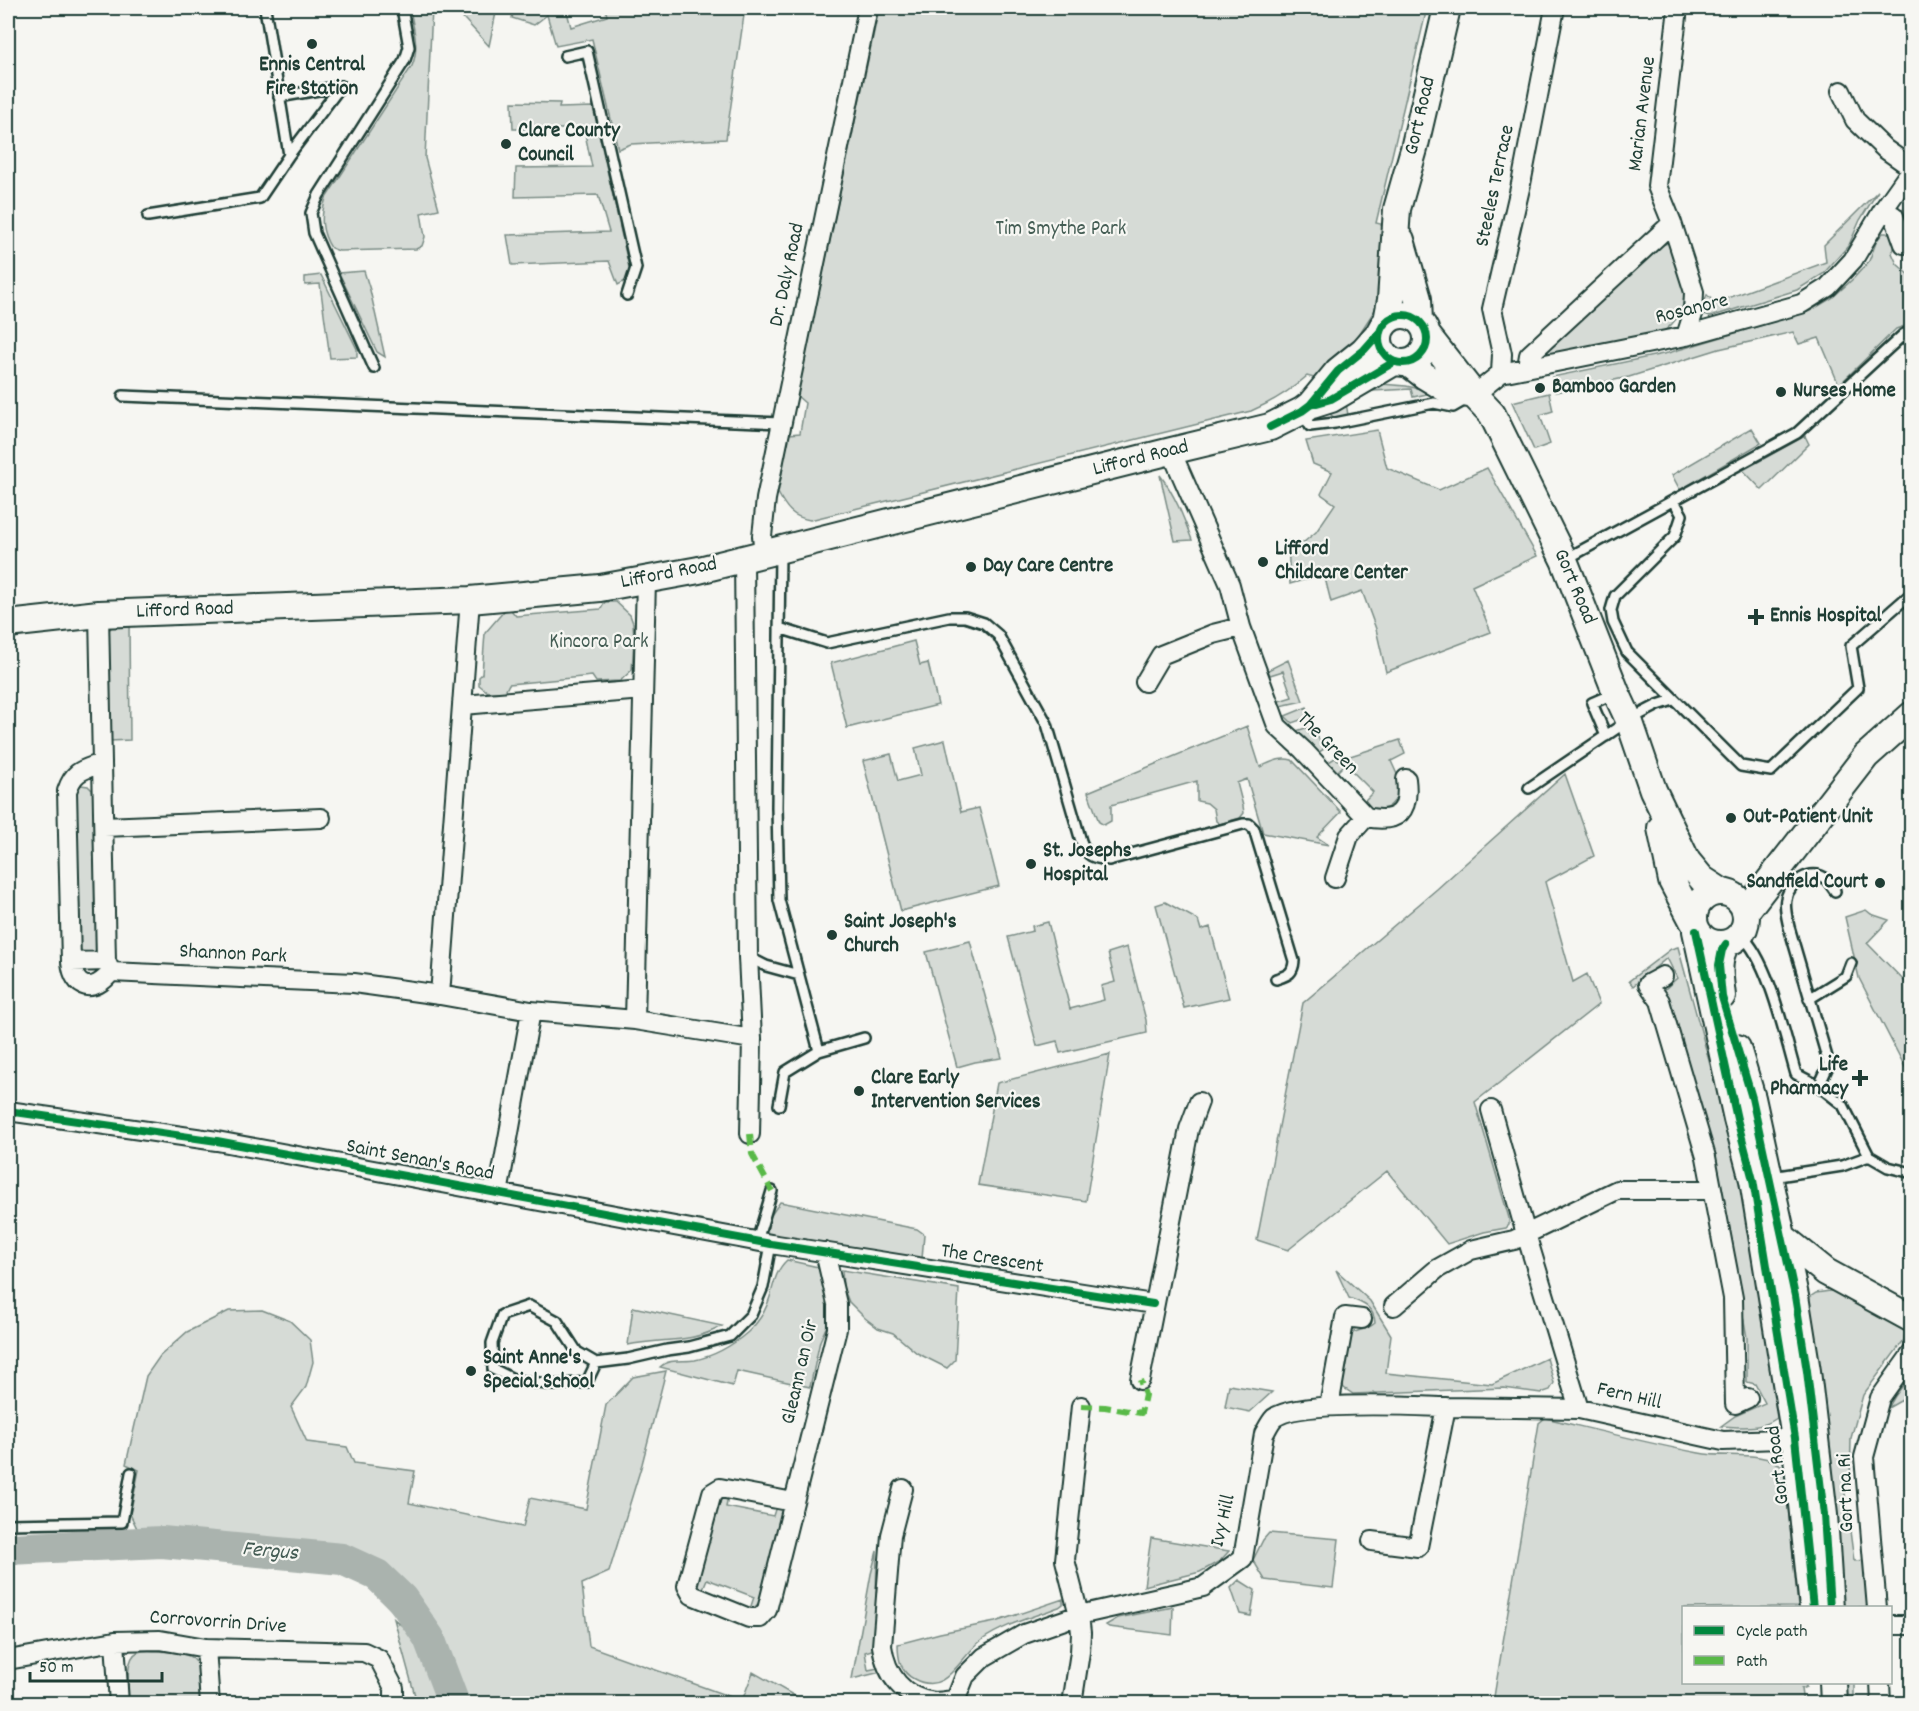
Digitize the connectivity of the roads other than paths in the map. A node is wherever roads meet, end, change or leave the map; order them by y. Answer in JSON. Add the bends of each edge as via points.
{"nodes":[{"id":1,"x":265,"y":8,"type":"edge"},
{"id":2,"x":402,"y":8,"type":"edge"},
{"id":3,"x":868,"y":8,"type":"edge"},
{"id":4,"x":1447,"y":8,"type":"edge"},
{"id":5,"x":1555,"y":8,"type":"edge"},
{"id":6,"x":1678,"y":8,"type":"edge"},
{"id":7,"x":565,"y":56,"type":"dead end"},
{"id":8,"x":1841,"y":91,"type":"dead end"},
{"id":9,"x":279,"y":97,"type":"junction"},
{"id":10,"x":289,"y":155,"type":"junction"},
{"id":11,"x":1911,"y":168,"type":"edge"},
{"id":12,"x":1883,"y":210,"type":"junction"},
{"id":13,"x":148,"y":216,"type":"dead end"},
{"id":14,"x":1672,"y":223,"type":"junction"},
{"id":15,"x":1397,"y":225,"type":"junction"},
{"id":16,"x":1904,"y":244,"type":"dead end"},
{"id":17,"x":627,"y":295,"type":"dead end"},
{"id":18,"x":1383,"y":326,"type":"junction"},
{"id":19,"x":1423,"y":328,"type":"junction"},
{"id":20,"x":1911,"y":332,"type":"edge"},
{"id":21,"x":1686,"y":336,"type":"junction"},
{"id":22,"x":1401,"y":363,"type":"junction"},
{"id":23,"x":1527,"y":367,"type":"junction"},
{"id":24,"x":374,"y":368,"type":"dead end"},
{"id":25,"x":1501,"y":373,"type":"junction"},
{"id":26,"x":1474,"y":395,"type":"junction"},
{"id":27,"x":123,"y":396,"type":"dead end"},
{"id":28,"x":1306,"y":408,"type":"junction"},
{"id":29,"x":781,"y":423,"type":"junction"},
{"id":30,"x":1171,"y":451,"type":"junction"},
{"id":31,"x":1674,"y":501,"type":"junction"},
{"id":32,"x":763,"y":554,"type":"junction"},
{"id":33,"x":1564,"y":560,"type":"junction"},
{"id":34,"x":646,"y":580,"type":"junction"},
{"id":35,"x":1911,"y":593,"type":"edge"},
{"id":36,"x":470,"y":600,"type":"junction"},
{"id":37,"x":99,"y":614,"type":"junction"},
{"id":38,"x":8,"y":624,"type":"edge"},
{"id":39,"x":1241,"y":627,"type":"junction"},
{"id":40,"x":779,"y":628,"type":"junction"},
{"id":41,"x":1145,"y":682,"type":"dead end"},
{"id":42,"x":643,"y":690,"type":"junction"},
{"id":43,"x":1616,"y":692,"type":"junction"},
{"id":44,"x":1673,"y":700,"type":"junction"},
{"id":45,"x":463,"y":705,"type":"junction"},
{"id":46,"x":1911,"y":715,"type":"edge"},
{"id":47,"x":1629,"y":720,"type":"junction"},
{"id":48,"x":1606,"y":736,"type":"junction"},
{"id":49,"x":102,"y":763,"type":"junction"},
{"id":50,"x":1406,"y":779,"type":"dead end"},
{"id":51,"x":1529,"y":788,"type":"dead end"},
{"id":52,"x":1653,"y":790,"type":"junction"},
{"id":53,"x":1833,"y":798,"type":"junction"},
{"id":54,"x":1366,"y":817,"type":"junction"},
{"id":55,"x":321,"y":818,"type":"dead end"},
{"id":56,"x":104,"y":827,"type":"junction"},
{"id":57,"x":1335,"y":878,"type":"dead end"},
{"id":58,"x":1834,"y":891,"type":"dead end"},
{"id":59,"x":1724,"y":893,"type":"junction"},
{"id":60,"x":1694,"y":926,"type":"junction"},
{"id":61,"x":1738,"y":930,"type":"junction"},
{"id":62,"x":748,"y":957,"type":"junction"},
{"id":63,"x":71,"y":962,"type":"junction"},
{"id":64,"x":1851,"y":963,"type":"dead end"},
{"id":65,"x":109,"y":967,"type":"junction"},
{"id":66,"x":799,"y":975,"type":"junction"},
{"id":67,"x":1663,"y":975,"type":"dead end"},
{"id":68,"x":1276,"y":978,"type":"dead end"},
{"id":69,"x":440,"y":995,"type":"junction"},
{"id":70,"x":1809,"y":999,"type":"junction"},
{"id":71,"x":531,"y":1011,"type":"junction"},
{"id":72,"x":635,"y":1020,"type":"junction"},
{"id":73,"x":864,"y":1038,"type":"dead end"},
{"id":74,"x":752,"y":1039,"type":"junction"},
{"id":75,"x":819,"y":1051,"type":"junction"},
{"id":76,"x":1819,"y":1086,"type":"junction"},
{"id":77,"x":1199,"y":1102,"type":"dead end"},
{"id":78,"x":779,"y":1105,"type":"dead end"},
{"id":79,"x":1491,"y":1110,"type":"dead end"},
{"id":80,"x":8,"y":1111,"type":"edge"},
{"id":81,"x":750,"y":1134,"type":"dead end"},
{"id":82,"x":1869,"y":1156,"type":"junction"},
{"id":83,"x":1911,"y":1173,"type":"edge"},
{"id":84,"x":1760,"y":1179,"type":"junction"},
{"id":85,"x":1712,"y":1190,"type":"junction"},
{"id":86,"x":771,"y":1191,"type":"dead end"},
{"id":87,"x":498,"y":1194,"type":"junction"},
{"id":88,"x":1526,"y":1234,"type":"junction"},
{"id":89,"x":1780,"y":1235,"type":"junction"},
{"id":90,"x":764,"y":1243,"type":"junction"},
{"id":91,"x":825,"y":1252,"type":"junction"},
{"id":92,"x":1778,"y":1267,"type":"junction"},
{"id":93,"x":1826,"y":1272,"type":"junction"},
{"id":94,"x":1154,"y":1304,"type":"junction"},
{"id":95,"x":1394,"y":1306,"type":"dead end"},
{"id":96,"x":1362,"y":1319,"type":"dead end"},
{"id":97,"x":1911,"y":1319,"type":"edge"},
{"id":98,"x":1911,"y":1353,"type":"edge"},
{"id":99,"x":596,"y":1363,"type":"junction"},
{"id":100,"x":1140,"y":1380,"type":"dead end"},
{"id":101,"x":1748,"y":1398,"type":"dead end"},
{"id":102,"x":1329,"y":1406,"type":"junction"},
{"id":103,"x":1082,"y":1407,"type":"dead end"},
{"id":104,"x":1446,"y":1407,"type":"junction"},
{"id":105,"x":1579,"y":1409,"type":"junction"},
{"id":106,"x":1805,"y":1438,"type":"junction"},
{"id":107,"x":131,"y":1473,"type":"dead end"},
{"id":108,"x":903,"y":1489,"type":"dead end"},
{"id":109,"x":793,"y":1502,"type":"junction"},
{"id":110,"x":8,"y":1524,"type":"edge"},
{"id":111,"x":1372,"y":1541,"type":"dead end"},
{"id":112,"x":1813,"y":1606,"type":"edge"},
{"id":113,"x":1830,"y":1606,"type":"edge"},
{"id":114,"x":1877,"y":1606,"type":"edge"},
{"id":115,"x":1079,"y":1615,"type":"junction"},
{"id":116,"x":1892,"y":1625,"type":"edge"},
{"id":117,"x":1911,"y":1625,"type":"edge"},
{"id":118,"x":115,"y":1641,"type":"junction"},
{"id":119,"x":206,"y":1648,"type":"junction"},
{"id":120,"x":8,"y":1660,"type":"edge"},
{"id":121,"x":1819,"y":1684,"type":"edge"},
{"id":122,"x":1833,"y":1684,"type":"edge"},
{"id":123,"x":1880,"y":1684,"type":"edge"},
{"id":124,"x":954,"y":1702,"type":"edge"},
{"id":125,"x":119,"y":1704,"type":"edge"},
{"id":126,"x":210,"y":1704,"type":"edge"},
{"id":127,"x":394,"y":1704,"type":"edge"},
{"id":128,"x":1072,"y":1704,"type":"edge"},
{"id":129,"x":1820,"y":1704,"type":"edge"},
{"id":130,"x":1834,"y":1704,"type":"edge"},
{"id":131,"x":1881,"y":1704,"type":"edge"}],
"edges":[{"from":1,"to":9,"type":"lane"},
{"from":2,"to":24,"type":"lane","via":[[409,47],[405,60],[311,213],[314,233]]},
{"from":3,"to":29,"type":"street","name":"Dr. Daly Road"},
{"from":4,"to":15,"type":"main road","name":"Gort Road","via":[[1397,209]]},
{"from":5,"to":25,"type":"street","name":"Steeles Terrace","via":[[1492,309],[1502,354]]},
{"from":6,"to":14,"type":"street","name":"Marian Avenue","via":[[1657,186]]},
{"from":7,"to":17,"type":"lane","via":[[588,51],[636,268]]},
{"from":8,"to":11,"type":"street","name":"Rosanore","via":[[1855,120]]},
{"from":9,"to":10,"type":"lane"},
{"from":9,"to":10,"type":"lane","via":[[341,86]]},
{"from":10,"to":13,"type":"lane","via":[[260,198]]},
{"from":11,"to":12,"type":"street","name":"Rosanore"},
{"from":12,"to":16,"type":"street","via":[[1893,216]]},
{"from":12,"to":21,"type":"street","name":"Rosanore","via":[[1853,261],[1828,287],[1801,304]]},
{"from":14,"to":21,"type":"street","name":"Marian Avenue","via":[[1695,292]]},
{"from":14,"to":23,"type":"street","via":[[1529,355]]},
{"from":15,"to":18,"type":"main road","name":"Gort Road","via":[[1391,300]]},
{"from":15,"to":19,"type":"main road","name":"Gort Road"},
{"from":18,"to":19,"type":"main road","via":[[1400,315],[1413,317]]},
{"from":18,"to":22,"type":"main road","via":[[1378,339],[1382,353]]},
{"from":18,"to":28,"type":"main road","name":"Lifford Road"},
{"from":19,"to":22,"type":"main road","via":[[1425,349],[1415,360]]},
{"from":19,"to":26,"type":"main road","name":"Gort Road"},
{"from":20,"to":31,"type":"lane","via":[[1904,334],[1797,433]]},
{"from":21,"to":23,"type":"street","name":"Rosanore"},
{"from":22,"to":26,"type":"main road","via":[[1448,390]]},
{"from":22,"to":28,"type":"main road","name":"Lifford Road"},
{"from":23,"to":25,"type":"street","name":"Rosanore"},
{"from":25,"to":26,"type":"street","name":"Rosanore"},
{"from":26,"to":28,"type":"lane","via":[[1453,407],[1434,403],[1310,426]]},
{"from":26,"to":33,"type":"main road","name":"Gort Road","via":[[1492,414]]},
{"from":27,"to":29,"type":"lane"},
{"from":28,"to":30,"type":"main road","name":"Lifford Road","via":[[1270,428]]},
{"from":29,"to":32,"type":"street","name":"Dr. Daly Road","via":[[766,499]]},
{"from":30,"to":32,"type":"main road","name":"Lifford Road"},
{"from":30,"to":39,"type":"street","name":"The Green","via":[[1230,585]]},
{"from":31,"to":33,"type":"lane"},
{"from":31,"to":44,"type":"lane","via":[[1682,515],[1675,536],[1615,596],[1611,610],[1627,652]]},
{"from":32,"to":34,"type":"main road","name":"Lifford Road"},
{"from":32,"to":40,"type":"lane"},
{"from":32,"to":62,"type":"street"},
{"from":33,"to":43,"type":"main road","name":"Gort Road"},
{"from":34,"to":36,"type":"main road","name":"Lifford Road"},
{"from":34,"to":42,"type":"street"},
{"from":35,"to":44,"type":"lane","via":[[1851,646],[1858,688],[1771,771],[1741,766]]},
{"from":36,"to":37,"type":"main road","name":"Lifford Road"},
{"from":36,"to":45,"type":"street"},
{"from":37,"to":38,"type":"main road","name":"Lifford Road"},
{"from":37,"to":49,"type":"street"},
{"from":39,"to":41,"type":"street","via":[[1161,655]]},
{"from":39,"to":54,"type":"street","name":"The Green","via":[[1277,726]]},
{"from":40,"to":66,"type":"lane","via":[[779,900]]},
{"from":40,"to":68,"type":"lane","via":[[827,643],[949,617],[984,623],[998,635],[1047,724],[1081,841],[1094,858],[1109,860],[1243,824],[1254,829],[1294,961],[1290,975]]},
{"from":42,"to":45,"type":"street"},
{"from":42,"to":72,"type":"street"},
{"from":43,"to":47,"type":"main road","name":"Gort Road"},
{"from":43,"to":48,"type":"lane","via":[[1592,703]]},
{"from":44,"to":47,"type":"lane"},
{"from":45,"to":69,"type":"street"},
{"from":46,"to":53,"type":"main road","via":[[1866,756]]},
{"from":47,"to":48,"type":"lane"},
{"from":47,"to":52,"type":"main road","name":"Gort Road"},
{"from":48,"to":51,"type":"lane"},
{"from":49,"to":56,"type":"street"},
{"from":49,"to":63,"type":"street","via":[[79,771],[70,780],[67,791]]},
{"from":50,"to":54,"type":"street","via":[[1408,795],[1404,809],[1392,818]]},
{"from":52,"to":59,"type":"main road","via":[[1687,861],[1702,879]]},
{"from":52,"to":60,"type":"main road","name":"Gort Road","via":[[1672,881]]},
{"from":53,"to":59,"type":"main road","via":[[1746,881]]},
{"from":53,"to":61,"type":"main road"},
{"from":54,"to":57,"type":"street","via":[[1349,836]]},
{"from":55,"to":56,"type":"street"},
{"from":56,"to":65,"type":"street"},
{"from":58,"to":70,"type":"lane","via":[[1825,878],[1813,875],[1800,879],[1786,899],[1789,927]]},
{"from":59,"to":60,"type":"main road","via":[[1706,896],[1699,902],[1694,911]]},
{"from":59,"to":61,"type":"main road","via":[[1737,897],[1743,904]]},
{"from":60,"to":61,"type":"main road","via":[[1703,939],[1713,943]]},
{"from":60,"to":84,"type":"main road","name":"Gort Road","via":[[1737,1119]]},
{"from":61,"to":76,"type":"lane","via":[[1757,955],[1796,1074]]},
{"from":61,"to":84,"type":"main road","name":"Gort Road","via":[[1722,950],[1719,965],[1722,997],[1752,1098]]},
{"from":62,"to":66,"type":"lane"},
{"from":62,"to":74,"type":"street"},
{"from":63,"to":65,"type":"street","name":"Shannon Park"},
{"from":63,"to":65,"type":"street","via":[[76,981],[83,986],[96,986],[105,980]]},
{"from":64,"to":70,"type":"lane","via":[[1846,976]]},
{"from":65,"to":69,"type":"street","name":"Shannon Park","via":[[354,983]]},
{"from":66,"to":75,"type":"lane"},
{"from":67,"to":85,"type":"street","via":[[1648,984],[1660,1001]]},
{"from":69,"to":71,"type":"street"},
{"from":70,"to":76,"type":"lane","via":[[1829,1064]]},
{"from":71,"to":72,"type":"street"},
{"from":71,"to":87,"type":"street"},
{"from":72,"to":74,"type":"street"},
{"from":73,"to":75,"type":"lane"},
{"from":74,"to":81,"type":"street"},
{"from":75,"to":78,"type":"lane","via":[[785,1071]]},
{"from":76,"to":82,"type":"lane","via":[[1843,1105]]},
{"from":77,"to":94,"type":"street","via":[[1189,1129]]},
{"from":79,"to":88,"type":"street","name":"Fern Hill"},
{"from":80,"to":87,"type":"street","name":"Saint Senan's Road","via":[[217,1141]]},
{"from":82,"to":83,"type":"lane","via":[[1888,1167]]},
{"from":82,"to":84,"type":"lane","via":[[1842,1166]]},
{"from":84,"to":89,"type":"main road","name":"Gort Road"},
{"from":84,"to":92,"type":"main road","name":"Gort Road"},
{"from":85,"to":88,"type":"street","via":[[1617,1190]]},
{"from":85,"to":101,"type":"street","via":[[1733,1298],[1735,1404]]},
{"from":86,"to":90,"type":"lane"},
{"from":87,"to":90,"type":"street","name":"Saint Senan's Road"},
{"from":88,"to":95,"type":"street","via":[[1471,1250],[1437,1269]]},
{"from":88,"to":105,"type":"street","name":"Fern Hill"},
{"from":89,"to":92,"type":"main road","name":"Gort Road"},
{"from":89,"to":93,"type":"main road"},
{"from":90,"to":91,"type":"street","name":"Saint Senan's Road"},
{"from":90,"to":99,"type":"lane","via":[[763,1287],[751,1315],[730,1336]]},
{"from":91,"to":94,"type":"street","name":"The Crescent"},
{"from":91,"to":109,"type":"street","name":"Gleann an Oir","via":[[837,1304],[837,1329]]},
{"from":92,"to":93,"type":"street"},
{"from":92,"to":106,"type":"main road","name":"Gort Road","via":[[1795,1296]]},
{"from":93,"to":97,"type":"main road"},
{"from":94,"to":100,"type":"street"},
{"from":96,"to":102,"type":"street","via":[[1345,1317]]},
{"from":98,"to":114,"type":"street","name":"Gort na Ri","via":[[1880,1398],[1864,1457]]},
{"from":99,"to":99,"type":"lane","via":[[577,1352],[557,1321],[529,1306],[502,1315],[492,1343],[493,1369],[516,1380],[555,1385],[587,1382]]},
{"from":102,"to":104,"type":"street","name":"Ivy Hill"},
{"from":102,"to":115,"type":"street","name":"Ivy Hill","via":[[1289,1411],[1274,1419],[1264,1434],[1243,1558],[1203,1587]]},
{"from":103,"to":115,"type":"street","via":[[1065,1560]]},
{"from":104,"to":105,"type":"street","name":"Ivy Hill"},
{"from":104,"to":111,"type":"street","via":[[1418,1547]]},
{"from":105,"to":106,"type":"street","name":"Fern Hill","via":[[1723,1441]]},
{"from":106,"to":112,"type":"main road","name":"Gort Road"},
{"from":106,"to":113,"type":"main road","name":"Gort Road","via":[[1824,1515]]},
{"from":107,"to":110,"type":"lane","via":[[122,1522]]},
{"from":108,"to":124,"type":"street","name":"Ivy Hill","via":[[891,1534],[884,1662],[895,1682],[913,1696]]},
{"from":109,"to":109,"type":"street","name":"Gleann an Oir","via":[[766,1610],[760,1618],[749,1618],[692,1595],[687,1587],[712,1486]]},
{"from":115,"to":124,"type":"street","name":"Ivy Hill","via":[[1024,1634],[984,1657],[965,1676]]},
{"from":115,"to":128,"type":"street","via":[[1080,1652]]},
{"from":116,"to":117,"type":"street"},
{"from":118,"to":119,"type":"street","name":"Corrovorrin Drive","via":[[160,1641]]},
{"from":118,"to":120,"type":"street","name":"Corrovorrin Drive"},
{"from":118,"to":125,"type":"street"},
{"from":119,"to":126,"type":"street"},
{"from":119,"to":127,"type":"street","name":"Corrovorrin Drive","via":[[364,1652],[379,1659],[394,1688]]},
{"from":121,"to":129,"type":"main road"},
{"from":122,"to":130,"type":"main road"},
{"from":123,"to":131,"type":"street"}]}
